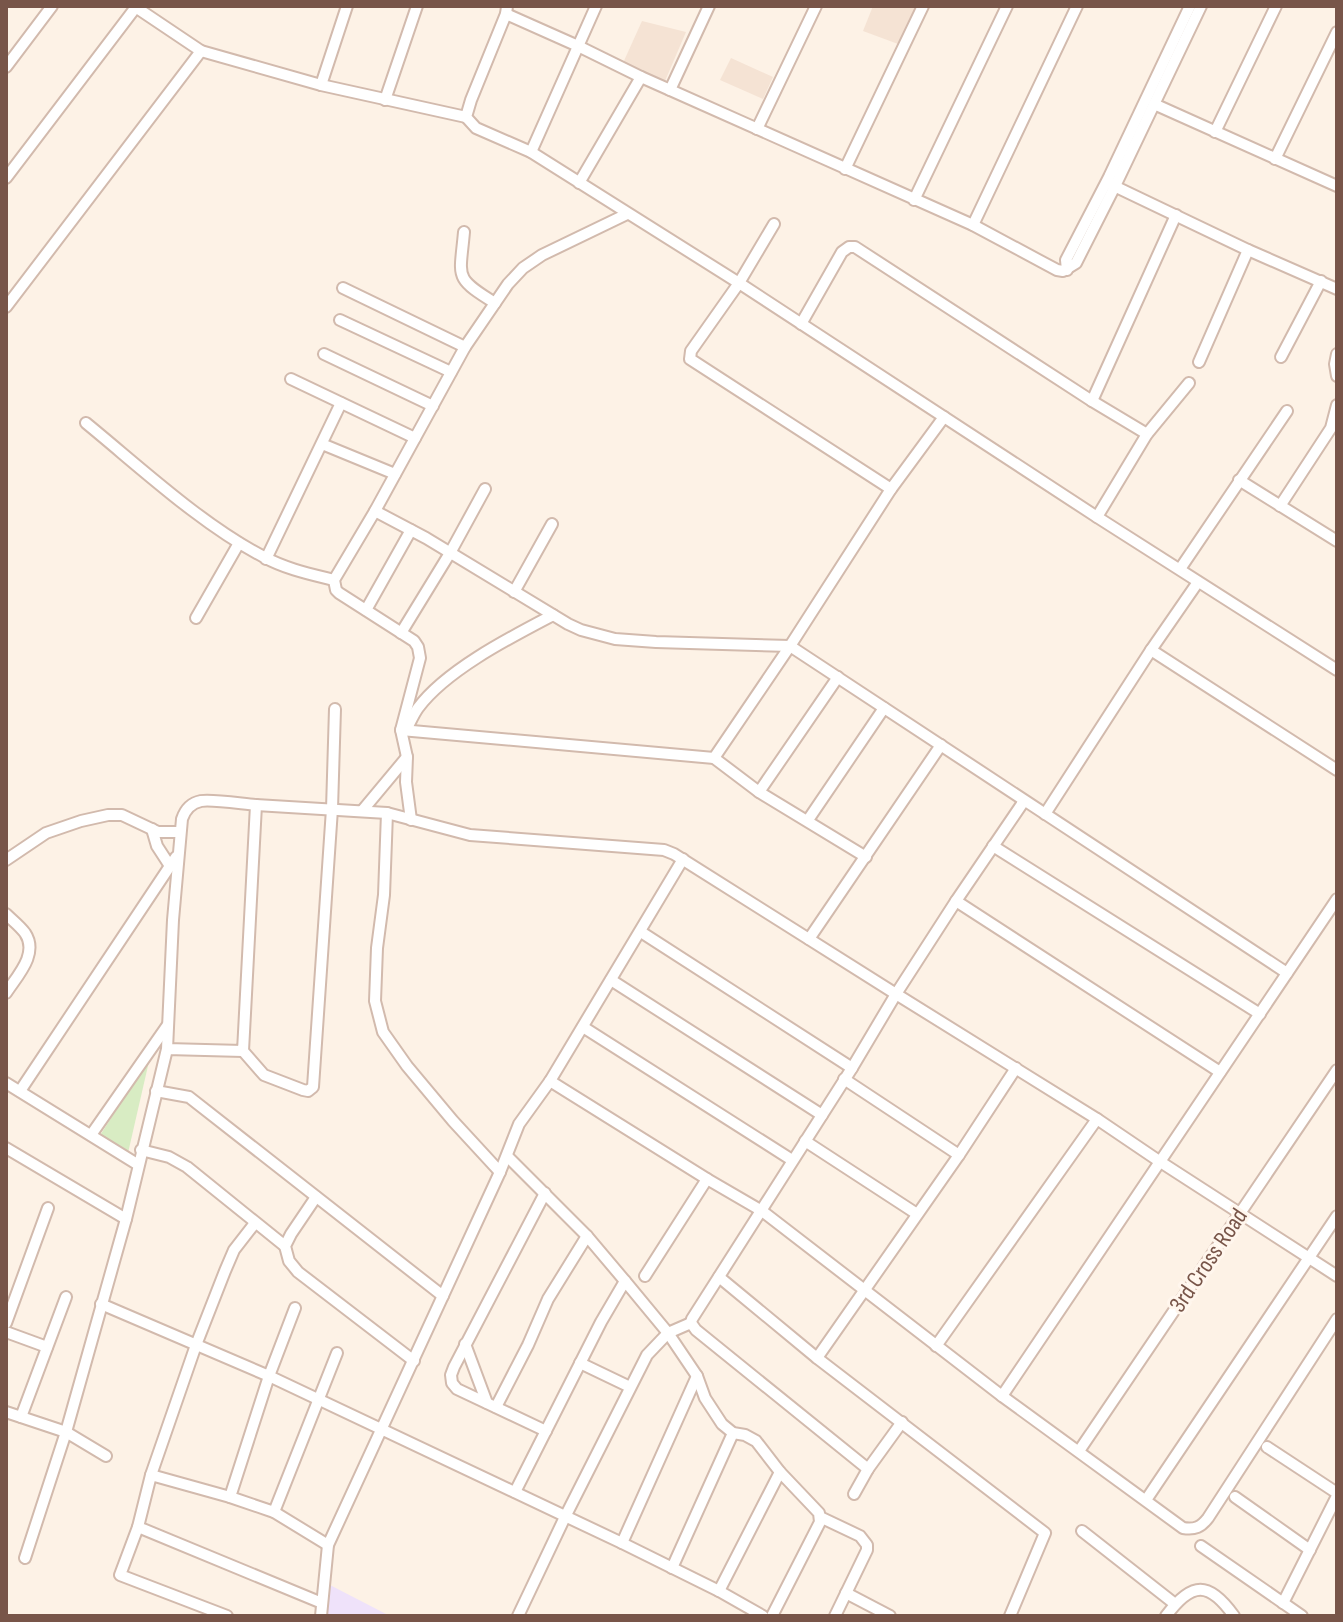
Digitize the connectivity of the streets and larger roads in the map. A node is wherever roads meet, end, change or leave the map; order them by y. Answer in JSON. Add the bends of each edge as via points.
{"nodes":[{"id":1,"x":52,"y":6,"type":"edge"},
{"id":2,"x":347,"y":6,"type":"edge"},
{"id":3,"x":417,"y":6,"type":"edge"},
{"id":4,"x":596,"y":6,"type":"edge"},
{"id":5,"x":709,"y":6,"type":"edge"},
{"id":6,"x":816,"y":6,"type":"edge"},
{"id":7,"x":923,"y":6,"type":"edge"},
{"id":8,"x":1007,"y":6,"type":"edge"},
{"id":9,"x":1077,"y":6,"type":"edge"},
{"id":10,"x":1190,"y":6,"type":"edge"},
{"id":11,"x":1201,"y":6,"type":"edge"},
{"id":12,"x":1276,"y":6,"type":"edge"},
{"id":13,"x":135,"y":7,"type":"edge"},
{"id":14,"x":506,"y":10,"type":"edge"},
{"id":15,"x":1337,"y":32,"type":"edge"},
{"id":16,"x":578,"y":46,"type":"junction"},
{"id":17,"x":201,"y":51,"type":"junction"},
{"id":18,"x":6,"y":67,"type":"edge"},
{"id":19,"x":641,"y":77,"type":"junction"},
{"id":20,"x":321,"y":85,"type":"junction"},
{"id":21,"x":670,"y":90,"type":"junction"},
{"id":22,"x":385,"y":100,"type":"junction"},
{"id":23,"x":1154,"y":104,"type":"junction"},
{"id":24,"x":466,"y":117,"type":"junction"},
{"id":25,"x":757,"y":129,"type":"junction"},
{"id":26,"x":1215,"y":132,"type":"junction"},
{"id":27,"x":531,"y":152,"type":"junction"},
{"id":28,"x":1275,"y":159,"type":"junction"},
{"id":29,"x":845,"y":169,"type":"junction"},
{"id":30,"x":6,"y":178,"type":"edge"},
{"id":31,"x":579,"y":183,"type":"junction"},
{"id":32,"x":1110,"y":184,"type":"junction"},
{"id":33,"x":1337,"y":186,"type":"edge"},
{"id":34,"x":914,"y":200,"type":"junction"},
{"id":35,"x":627,"y":214,"type":"junction"},
{"id":36,"x":1176,"y":215,"type":"junction"},
{"id":37,"x":774,"y":224,"type":"dead end"},
{"id":38,"x":973,"y":225,"type":"junction"},
{"id":39,"x":464,"y":232,"type":"dead end"},
{"id":40,"x":1248,"y":250,"type":"junction"},
{"id":41,"x":1321,"y":281,"type":"junction"},
{"id":42,"x":739,"y":283,"type":"junction"},
{"id":43,"x":343,"y":288,"type":"dead end"},
{"id":44,"x":1337,"y":289,"type":"edge"},
{"id":45,"x":495,"y":303,"type":"junction"},
{"id":46,"x":6,"y":307,"type":"edge"},
{"id":47,"x":340,"y":320,"type":"dead end"},
{"id":48,"x":801,"y":324,"type":"junction"},
{"id":49,"x":465,"y":347,"type":"junction"},
{"id":50,"x":324,"y":354,"type":"dead end"},
{"id":51,"x":1337,"y":354,"type":"edge"},
{"id":52,"x":1281,"y":357,"type":"dead end"},
{"id":53,"x":1199,"y":362,"type":"dead end"},
{"id":54,"x":451,"y":372,"type":"junction"},
{"id":55,"x":1337,"y":376,"type":"edge"},
{"id":56,"x":291,"y":379,"type":"dead end"},
{"id":57,"x":1189,"y":383,"type":"dead end"},
{"id":58,"x":1092,"y":401,"type":"junction"},
{"id":59,"x":341,"y":403,"type":"junction"},
{"id":60,"x":1337,"y":405,"type":"edge"},
{"id":61,"x":433,"y":406,"type":"junction"},
{"id":62,"x":1287,"y":411,"type":"dead end"},
{"id":63,"x":944,"y":417,"type":"junction"},
{"id":64,"x":86,"y":423,"type":"dead end"},
{"id":65,"x":1147,"y":434,"type":"junction"},
{"id":66,"x":415,"y":438,"type":"junction"},
{"id":67,"x":322,"y":444,"type":"junction"},
{"id":68,"x":395,"y":474,"type":"junction"},
{"id":69,"x":1239,"y":480,"type":"junction"},
{"id":70,"x":485,"y":489,"type":"dead end"},
{"id":71,"x":891,"y":489,"type":"junction"},
{"id":72,"x":1280,"y":506,"type":"junction"},
{"id":73,"x":375,"y":511,"type":"junction"},
{"id":74,"x":1097,"y":517,"type":"junction"},
{"id":75,"x":1337,"y":523,"type":"edge"},
{"id":76,"x":552,"y":524,"type":"dead end"},
{"id":77,"x":411,"y":530,"type":"junction"},
{"id":78,"x":1333,"y":538,"type":"edge"},
{"id":79,"x":239,"y":543,"type":"junction"},
{"id":80,"x":450,"y":553,"type":"junction"},
{"id":81,"x":266,"y":559,"type":"junction"},
{"id":82,"x":1180,"y":569,"type":"junction"},
{"id":83,"x":334,"y":580,"type":"junction"},
{"id":84,"x":1198,"y":582,"type":"junction"},
{"id":85,"x":514,"y":592,"type":"junction"},
{"id":86,"x":366,"y":610,"type":"junction"},
{"id":87,"x":553,"y":615,"type":"junction"},
{"id":88,"x":196,"y":618,"type":"dead end"},
{"id":89,"x":401,"y":633,"type":"junction"},
{"id":90,"x":790,"y":646,"type":"junction"},
{"id":91,"x":1151,"y":650,"type":"junction"},
{"id":92,"x":1337,"y":670,"type":"edge"},
{"id":93,"x":838,"y":677,"type":"junction"},
{"id":94,"x":884,"y":708,"type":"junction"},
{"id":95,"x":335,"y":709,"type":"dead end"},
{"id":96,"x":403,"y":730,"type":"junction"},
{"id":97,"x":941,"y":745,"type":"junction"},
{"id":98,"x":407,"y":757,"type":"junction"},
{"id":99,"x":714,"y":758,"type":"junction"},
{"id":100,"x":1337,"y":770,"type":"edge"},
{"id":101,"x":759,"y":792,"type":"junction"},
{"id":102,"x":1024,"y":801,"type":"junction"},
{"id":103,"x":256,"y":805,"type":"junction"},
{"id":104,"x":332,"y":809,"type":"junction"},
{"id":105,"x":362,"y":811,"type":"junction"},
{"id":106,"x":387,"y":813,"type":"junction"},
{"id":107,"x":1045,"y":814,"type":"junction"},
{"id":108,"x":411,"y":820,"type":"junction"},
{"id":109,"x":808,"y":820,"type":"junction"},
{"id":110,"x":152,"y":829,"type":"junction"},
{"id":111,"x":180,"y":832,"type":"junction"},
{"id":112,"x":993,"y":846,"type":"junction"},
{"id":113,"x":177,"y":856,"type":"junction"},
{"id":114,"x":866,"y":857,"type":"junction"},
{"id":115,"x":683,"y":859,"type":"junction"},
{"id":116,"x":6,"y":860,"type":"edge"},
{"id":117,"x":170,"y":866,"type":"junction"},
{"id":118,"x":1337,"y":899,"type":"edge"},
{"id":119,"x":956,"y":901,"type":"junction"},
{"id":120,"x":6,"y":914,"type":"edge"},
{"id":121,"x":641,"y":932,"type":"junction"},
{"id":122,"x":809,"y":939,"type":"junction"},
{"id":123,"x":1287,"y":973,"type":"junction"},
{"id":124,"x":611,"y":980,"type":"junction"},
{"id":125,"x":6,"y":993,"type":"edge"},
{"id":126,"x":896,"y":994,"type":"junction"},
{"id":127,"x":1260,"y":1014,"type":"junction"},
{"id":128,"x":168,"y":1025,"type":"junction"},
{"id":129,"x":583,"y":1027,"type":"junction"},
{"id":130,"x":167,"y":1049,"type":"junction"},
{"id":131,"x":243,"y":1051,"type":"junction"},
{"id":132,"x":852,"y":1068,"type":"junction"},
{"id":133,"x":1016,"y":1068,"type":"junction"},
{"id":134,"x":1337,"y":1070,"type":"edge"},
{"id":135,"x":1220,"y":1072,"type":"junction"},
{"id":136,"x":844,"y":1079,"type":"junction"},
{"id":137,"x":550,"y":1081,"type":"junction"},
{"id":138,"x":6,"y":1083,"type":"edge"},
{"id":139,"x":20,"y":1091,"type":"junction"},
{"id":140,"x":156,"y":1091,"type":"junction"},
{"id":141,"x":822,"y":1115,"type":"junction"},
{"id":142,"x":1097,"y":1119,"type":"junction"},
{"id":143,"x":91,"y":1135,"type":"junction"},
{"id":144,"x":805,"y":1141,"type":"junction"},
{"id":145,"x":6,"y":1148,"type":"edge"},
{"id":146,"x":141,"y":1150,"type":"junction"},
{"id":147,"x":959,"y":1155,"type":"junction"},
{"id":148,"x":507,"y":1156,"type":"junction"},
{"id":149,"x":792,"y":1160,"type":"junction"},
{"id":150,"x":1159,"y":1161,"type":"junction"},
{"id":151,"x":137,"y":1164,"type":"junction"},
{"id":152,"x":500,"y":1172,"type":"junction"},
{"id":153,"x":707,"y":1179,"type":"junction"},
{"id":154,"x":545,"y":1193,"type":"junction"},
{"id":155,"x":316,"y":1197,"type":"junction"},
{"id":156,"x":48,"y":1208,"type":"dead end"},
{"id":157,"x":762,"y":1211,"type":"junction"},
{"id":158,"x":917,"y":1214,"type":"junction"},
{"id":159,"x":1240,"y":1214,"type":"junction"},
{"id":160,"x":1337,"y":1216,"type":"edge"},
{"id":161,"x":126,"y":1219,"type":"junction"},
{"id":162,"x":255,"y":1223,"type":"junction"},
{"id":163,"x":587,"y":1236,"type":"junction"},
{"id":164,"x":285,"y":1246,"type":"junction"},
{"id":165,"x":1309,"y":1258,"type":"junction"},
{"id":166,"x":645,"y":1276,"type":"dead end"},
{"id":167,"x":1337,"y":1276,"type":"edge"},
{"id":168,"x":719,"y":1277,"type":"junction"},
{"id":169,"x":625,"y":1281,"type":"junction"},
{"id":170,"x":864,"y":1289,"type":"junction"},
{"id":171,"x":443,"y":1296,"type":"junction"},
{"id":172,"x":66,"y":1297,"type":"dead end"},
{"id":173,"x":101,"y":1304,"type":"junction"},
{"id":174,"x":295,"y":1308,"type":"dead end"},
{"id":175,"x":1337,"y":1319,"type":"edge"},
{"id":176,"x":6,"y":1323,"type":"edge"},
{"id":177,"x":691,"y":1323,"type":"junction"},
{"id":178,"x":6,"y":1332,"type":"edge"},
{"id":179,"x":668,"y":1333,"type":"junction"},
{"id":180,"x":465,"y":1344,"type":"junction"},
{"id":181,"x":196,"y":1345,"type":"junction"},
{"id":182,"x":936,"y":1346,"type":"junction"},
{"id":183,"x":47,"y":1347,"type":"junction"},
{"id":184,"x":337,"y":1353,"type":"dead end"},
{"id":185,"x":817,"y":1358,"type":"junction"},
{"id":186,"x":414,"y":1361,"type":"junction"},
{"id":187,"x":580,"y":1363,"type":"junction"},
{"id":188,"x":269,"y":1376,"type":"junction"},
{"id":189,"x":697,"y":1376,"type":"junction"},
{"id":190,"x":630,"y":1387,"type":"junction"},
{"id":191,"x":1002,"y":1396,"type":"junction"},
{"id":192,"x":318,"y":1399,"type":"junction"},
{"id":193,"x":492,"y":1405,"type":"junction"},
{"id":194,"x":6,"y":1412,"type":"edge"},
{"id":195,"x":21,"y":1417,"type":"junction"},
{"id":196,"x":902,"y":1422,"type":"junction"},
{"id":197,"x":383,"y":1430,"type":"junction"},
{"id":198,"x":546,"y":1431,"type":"junction"},
{"id":199,"x":66,"y":1432,"type":"junction"},
{"id":200,"x":733,"y":1433,"type":"junction"},
{"id":201,"x":1267,"y":1447,"type":"dead end"},
{"id":202,"x":1079,"y":1451,"type":"junction"},
{"id":203,"x":106,"y":1456,"type":"dead end"},
{"id":204,"x":868,"y":1469,"type":"junction"},
{"id":205,"x":780,"y":1472,"type":"junction"},
{"id":206,"x":151,"y":1475,"type":"junction"},
{"id":207,"x":515,"y":1492,"type":"junction"},
{"id":208,"x":854,"y":1494,"type":"dead end"},
{"id":209,"x":1337,"y":1494,"type":"edge"},
{"id":210,"x":230,"y":1497,"type":"junction"},
{"id":211,"x":1235,"y":1497,"type":"dead end"},
{"id":212,"x":1146,"y":1500,"type":"junction"},
{"id":213,"x":274,"y":1512,"type":"junction"},
{"id":214,"x":565,"y":1517,"type":"junction"},
{"id":215,"x":820,"y":1517,"type":"junction"},
{"id":216,"x":138,"y":1527,"type":"junction"},
{"id":217,"x":1082,"y":1531,"type":"dead end"},
{"id":218,"x":622,"y":1543,"type":"junction"},
{"id":219,"x":328,"y":1545,"type":"junction"},
{"id":220,"x":1201,"y":1546,"type":"dead end"},
{"id":221,"x":1310,"y":1550,"type":"junction"},
{"id":222,"x":25,"y":1558,"type":"dead end"},
{"id":223,"x":672,"y":1568,"type":"junction"},
{"id":224,"x":719,"y":1591,"type":"junction"},
{"id":225,"x":846,"y":1593,"type":"junction"},
{"id":226,"x":322,"y":1603,"type":"junction"},
{"id":227,"x":1283,"y":1603,"type":"junction"},
{"id":228,"x":1175,"y":1604,"type":"junction"},
{"id":229,"x":227,"y":1616,"type":"edge"},
{"id":230,"x":321,"y":1616,"type":"edge"},
{"id":231,"x":518,"y":1616,"type":"edge"},
{"id":232,"x":763,"y":1616,"type":"edge"},
{"id":233,"x":772,"y":1616,"type":"edge"},
{"id":234,"x":835,"y":1616,"type":"edge"},
{"id":235,"x":890,"y":1616,"type":"edge"},
{"id":236,"x":1010,"y":1616,"type":"edge"},
{"id":237,"x":1166,"y":1616,"type":"edge"},
{"id":238,"x":1234,"y":1616,"type":"edge"},
{"id":239,"x":1302,"y":1616,"type":"edge"}],
"edges":[{"from":1,"to":18,"type":"street"},
{"from":2,"to":20,"type":"street"},
{"from":3,"to":22,"type":"street"},
{"from":4,"to":16,"type":"street"},
{"from":5,"to":21,"type":"street"},
{"from":6,"to":25,"type":"street"},
{"from":7,"to":29,"type":"street"},
{"from":8,"to":34,"type":"street"},
{"from":9,"to":38,"type":"street"},
{"from":10,"to":32,"type":"street"},
{"from":11,"to":23,"type":"street"},
{"from":12,"to":26,"type":"street"},
{"from":13,"to":17,"type":"street"},
{"from":13,"to":30,"type":"street"},
{"from":14,"to":16,"type":"street"},
{"from":14,"to":24,"type":"street"},
{"from":15,"to":28,"type":"street"},
{"from":16,"to":19,"type":"street"},
{"from":16,"to":27,"type":"street"},
{"from":17,"to":20,"type":"street"},
{"from":17,"to":46,"type":"street"},
{"from":19,"to":21,"type":"street"},
{"from":19,"to":31,"type":"street"},
{"from":20,"to":22,"type":"street"},
{"from":21,"to":25,"type":"street"},
{"from":22,"to":24,"type":"street"},
{"from":23,"to":26,"type":"street"},
{"from":23,"to":32,"type":"street"},
{"from":24,"to":27,"type":"street","via":[[476,128]]},
{"from":25,"to":29,"type":"street"},
{"from":26,"to":28,"type":"street"},
{"from":27,"to":31,"type":"street"},
{"from":28,"to":33,"type":"street"},
{"from":29,"to":34,"type":"street"},
{"from":31,"to":35,"type":"street"},
{"from":32,"to":36,"type":"street"},
{"from":32,"to":38,"type":"street","via":[[1066,260],[1067,270],[1057,270]]},
{"from":34,"to":38,"type":"street"},
{"from":35,"to":42,"type":"street"},
{"from":35,"to":45,"type":"street","via":[[542,255],[523,268]]},
{"from":36,"to":40,"type":"street"},
{"from":36,"to":58,"type":"street"},
{"from":37,"to":42,"type":"street"},
{"from":39,"to":45,"type":"street","via":[[462,278]]},
{"from":40,"to":41,"type":"street"},
{"from":40,"to":53,"type":"street"},
{"from":41,"to":44,"type":"street"},
{"from":41,"to":52,"type":"street"},
{"from":42,"to":48,"type":"street"},
{"from":42,"to":71,"type":"street","via":[[690,359]]},
{"from":43,"to":49,"type":"street"},
{"from":45,"to":49,"type":"street"},
{"from":47,"to":54,"type":"street"},
{"from":48,"to":58,"type":"street","via":[[842,252],[855,247]]},
{"from":48,"to":63,"type":"street"},
{"from":49,"to":54,"type":"street"},
{"from":50,"to":61,"type":"street"},
{"from":51,"to":55,"type":"street"},
{"from":54,"to":61,"type":"street"},
{"from":56,"to":59,"type":"street"},
{"from":57,"to":65,"type":"street"},
{"from":58,"to":65,"type":"street"},
{"from":59,"to":66,"type":"street"},
{"from":59,"to":67,"type":"street"},
{"from":60,"to":72,"type":"street","via":[[1331,428]]},
{"from":61,"to":66,"type":"street"},
{"from":62,"to":69,"type":"street"},
{"from":63,"to":71,"type":"street"},
{"from":63,"to":74,"type":"street"},
{"from":64,"to":79,"type":"street"},
{"from":65,"to":74,"type":"street"},
{"from":66,"to":68,"type":"street"},
{"from":67,"to":68,"type":"street"},
{"from":67,"to":81,"type":"street"},
{"from":68,"to":73,"type":"street"},
{"from":69,"to":72,"type":"street"},
{"from":69,"to":82,"type":"street"},
{"from":70,"to":80,"type":"street"},
{"from":71,"to":90,"type":"street"},
{"from":72,"to":78,"type":"street"},
{"from":73,"to":77,"type":"street"},
{"from":73,"to":83,"type":"street"},
{"from":74,"to":82,"type":"street"},
{"from":75,"to":78,"type":"street"},
{"from":76,"to":85,"type":"street"},
{"from":77,"to":80,"type":"street"},
{"from":77,"to":86,"type":"street"},
{"from":79,"to":81,"type":"street"},
{"from":79,"to":88,"type":"street"},
{"from":80,"to":85,"type":"street"},
{"from":80,"to":89,"type":"street"},
{"from":81,"to":83,"type":"street"},
{"from":82,"to":84,"type":"street"},
{"from":83,"to":86,"type":"street","via":[[339,593]]},
{"from":84,"to":91,"type":"street"},
{"from":84,"to":92,"type":"street"},
{"from":85,"to":87,"type":"street"},
{"from":86,"to":89,"type":"street"},
{"from":87,"to":90,"type":"street","via":[[615,639]]},
{"from":87,"to":96,"type":"street","via":[[506,639],[435,689]]},
{"from":89,"to":96,"type":"street","via":[[414,641],[420,658]]},
{"from":90,"to":93,"type":"street"},
{"from":90,"to":99,"type":"street"},
{"from":91,"to":100,"type":"street"},
{"from":91,"to":107,"type":"street"},
{"from":93,"to":94,"type":"street"},
{"from":93,"to":101,"type":"street"},
{"from":94,"to":97,"type":"street"},
{"from":94,"to":109,"type":"street"},
{"from":95,"to":104,"type":"street"},
{"from":96,"to":98,"type":"street"},
{"from":96,"to":99,"type":"street"},
{"from":97,"to":102,"type":"street"},
{"from":97,"to":114,"type":"street"},
{"from":98,"to":105,"type":"street"},
{"from":98,"to":108,"type":"street"},
{"from":99,"to":101,"type":"street"},
{"from":101,"to":109,"type":"street"},
{"from":102,"to":107,"type":"street"},
{"from":102,"to":112,"type":"street"},
{"from":103,"to":104,"type":"street"},
{"from":103,"to":111,"type":"street","via":[[201,801],[185,811]]},
{"from":103,"to":131,"type":"street"},
{"from":104,"to":105,"type":"street"},
{"from":104,"to":131,"type":"street","via":[[313,1087],[308,1091],[269,1077]]},
{"from":105,"to":106,"type":"street"},
{"from":106,"to":108,"type":"street"},
{"from":106,"to":152,"type":"street","via":[[375,1001],[383,1032]]},
{"from":107,"to":123,"type":"street"},
{"from":108,"to":115,"type":"street","via":[[470,835],[664,850]]},
{"from":109,"to":114,"type":"street"},
{"from":110,"to":111,"type":"street"},
{"from":110,"to":116,"type":"street","via":[[122,815],[108,815],[46,833]]},
{"from":110,"to":117,"type":"street"},
{"from":111,"to":113,"type":"street"},
{"from":112,"to":119,"type":"street"},
{"from":112,"to":127,"type":"street"},
{"from":113,"to":117,"type":"street"},
{"from":113,"to":128,"type":"street"},
{"from":114,"to":122,"type":"street"},
{"from":115,"to":121,"type":"street"},
{"from":115,"to":122,"type":"street"},
{"from":117,"to":139,"type":"street"},
{"from":118,"to":123,"type":"street"},
{"from":119,"to":126,"type":"street"},
{"from":119,"to":135,"type":"street"},
{"from":120,"to":125,"type":"street","via":[[25,932],[30,950]]},
{"from":121,"to":124,"type":"street"},
{"from":121,"to":132,"type":"street"},
{"from":122,"to":126,"type":"street"},
{"from":123,"to":127,"type":"street"},
{"from":124,"to":129,"type":"street"},
{"from":124,"to":141,"type":"street"},
{"from":126,"to":132,"type":"street"},
{"from":126,"to":133,"type":"street"},
{"from":127,"to":135,"type":"street"},
{"from":128,"to":130,"type":"street"},
{"from":128,"to":143,"type":"street"},
{"from":129,"to":137,"type":"street"},
{"from":129,"to":149,"type":"street"},
{"from":130,"to":131,"type":"street"},
{"from":130,"to":140,"type":"street"},
{"from":132,"to":136,"type":"street"},
{"from":133,"to":142,"type":"street"},
{"from":133,"to":147,"type":"street"},
{"from":134,"to":159,"type":"street","name":"3rd Cross Road"},
{"from":135,"to":150,"type":"street"},
{"from":136,"to":141,"type":"street"},
{"from":136,"to":147,"type":"street"},
{"from":137,"to":148,"type":"street","via":[[519,1124]]},
{"from":137,"to":153,"type":"street"},
{"from":138,"to":139,"type":"street"},
{"from":139,"to":143,"type":"street"},
{"from":140,"to":146,"type":"street"},
{"from":140,"to":155,"type":"street","via":[[189,1097]]},
{"from":141,"to":144,"type":"street"},
{"from":142,"to":150,"type":"street"},
{"from":142,"to":182,"type":"street"},
{"from":143,"to":151,"type":"street"},
{"from":144,"to":149,"type":"street"},
{"from":144,"to":158,"type":"street"},
{"from":145,"to":161,"type":"street"},
{"from":146,"to":151,"type":"street"},
{"from":146,"to":162,"type":"street","via":[[187,1167]]},
{"from":147,"to":158,"type":"street"},
{"from":148,"to":152,"type":"street"},
{"from":148,"to":154,"type":"street"},
{"from":149,"to":157,"type":"street"},
{"from":150,"to":159,"type":"street"},
{"from":150,"to":191,"type":"street"},
{"from":151,"to":161,"type":"street"},
{"from":152,"to":171,"type":"street"},
{"from":153,"to":157,"type":"street"},
{"from":153,"to":166,"type":"street"},
{"from":154,"to":163,"type":"street"},
{"from":154,"to":180,"type":"street"},
{"from":155,"to":164,"type":"street"},
{"from":155,"to":171,"type":"street"},
{"from":156,"to":176,"type":"street"},
{"from":157,"to":168,"type":"street"},
{"from":157,"to":170,"type":"street"},
{"from":158,"to":170,"type":"street"},
{"from":159,"to":165,"type":"street"},
{"from":159,"to":202,"type":"street","name":"3rd Cross Road"},
{"from":160,"to":165,"type":"street"},
{"from":161,"to":173,"type":"street"},
{"from":162,"to":164,"type":"street"},
{"from":162,"to":181,"type":"street","via":[[234,1250]]},
{"from":163,"to":169,"type":"street"},
{"from":163,"to":193,"type":"street"},
{"from":164,"to":186,"type":"street","via":[[298,1272]]},
{"from":165,"to":167,"type":"street"},
{"from":165,"to":212,"type":"street"},
{"from":168,"to":177,"type":"street"},
{"from":168,"to":185,"type":"street"},
{"from":169,"to":179,"type":"street"},
{"from":169,"to":187,"type":"street"},
{"from":170,"to":182,"type":"street"},
{"from":170,"to":185,"type":"street"},
{"from":171,"to":186,"type":"street"},
{"from":172,"to":183,"type":"street"},
{"from":173,"to":181,"type":"street"},
{"from":173,"to":199,"type":"street"},
{"from":174,"to":188,"type":"street"},
{"from":175,"to":212,"type":"street","via":[[1203,1524],[1183,1528]]},
{"from":177,"to":179,"type":"street"},
{"from":177,"to":204,"type":"street"},
{"from":178,"to":183,"type":"street"},
{"from":179,"to":189,"type":"street"},
{"from":179,"to":190,"type":"street","via":[[647,1355]]},
{"from":180,"to":193,"type":"street"},
{"from":180,"to":193,"type":"street","via":[[452,1383]]},
{"from":181,"to":188,"type":"street"},
{"from":181,"to":206,"type":"street"},
{"from":182,"to":191,"type":"street"},
{"from":183,"to":195,"type":"street"},
{"from":184,"to":192,"type":"street"},
{"from":185,"to":196,"type":"street"},
{"from":186,"to":197,"type":"street"},
{"from":187,"to":190,"type":"street"},
{"from":187,"to":198,"type":"street"},
{"from":188,"to":192,"type":"street"},
{"from":188,"to":210,"type":"street"},
{"from":189,"to":200,"type":"street","via":[[705,1398]]},
{"from":189,"to":218,"type":"street"},
{"from":190,"to":214,"type":"street"},
{"from":191,"to":202,"type":"street"},
{"from":192,"to":197,"type":"street"},
{"from":192,"to":213,"type":"street"},
{"from":193,"to":198,"type":"street"},
{"from":194,"to":195,"type":"street"},
{"from":195,"to":199,"type":"street"},
{"from":196,"to":204,"type":"street"},
{"from":196,"to":236,"type":"street","via":[[1045,1533]]},
{"from":197,"to":207,"type":"street"},
{"from":197,"to":219,"type":"street"},
{"from":198,"to":207,"type":"street"},
{"from":199,"to":203,"type":"street"},
{"from":199,"to":222,"type":"street"},
{"from":200,"to":205,"type":"street","via":[[751,1437]]},
{"from":200,"to":223,"type":"street"},
{"from":201,"to":209,"type":"street"},
{"from":202,"to":212,"type":"street"},
{"from":204,"to":208,"type":"street"},
{"from":205,"to":215,"type":"street"},
{"from":205,"to":224,"type":"street"},
{"from":206,"to":210,"type":"street"},
{"from":206,"to":216,"type":"street"},
{"from":207,"to":214,"type":"street"},
{"from":209,"to":221,"type":"street"},
{"from":210,"to":213,"type":"street"},
{"from":211,"to":221,"type":"street"},
{"from":213,"to":219,"type":"street"},
{"from":214,"to":218,"type":"street"},
{"from":214,"to":231,"type":"street"},
{"from":215,"to":225,"type":"street","via":[[860,1536],[867,1545]]},
{"from":215,"to":233,"type":"street"},
{"from":216,"to":226,"type":"street"},
{"from":216,"to":229,"type":"street","via":[[120,1575]]},
{"from":217,"to":228,"type":"street"},
{"from":218,"to":223,"type":"street"},
{"from":219,"to":226,"type":"street"},
{"from":220,"to":227,"type":"street"},
{"from":221,"to":227,"type":"street"},
{"from":223,"to":224,"type":"street"},
{"from":224,"to":232,"type":"street"},
{"from":225,"to":234,"type":"street"},
{"from":225,"to":235,"type":"street"},
{"from":226,"to":230,"type":"street"},
{"from":227,"to":239,"type":"street"},
{"from":228,"to":237,"type":"street"},
{"from":228,"to":238,"type":"street","via":[[1200,1588],[1215,1594]]}]}
